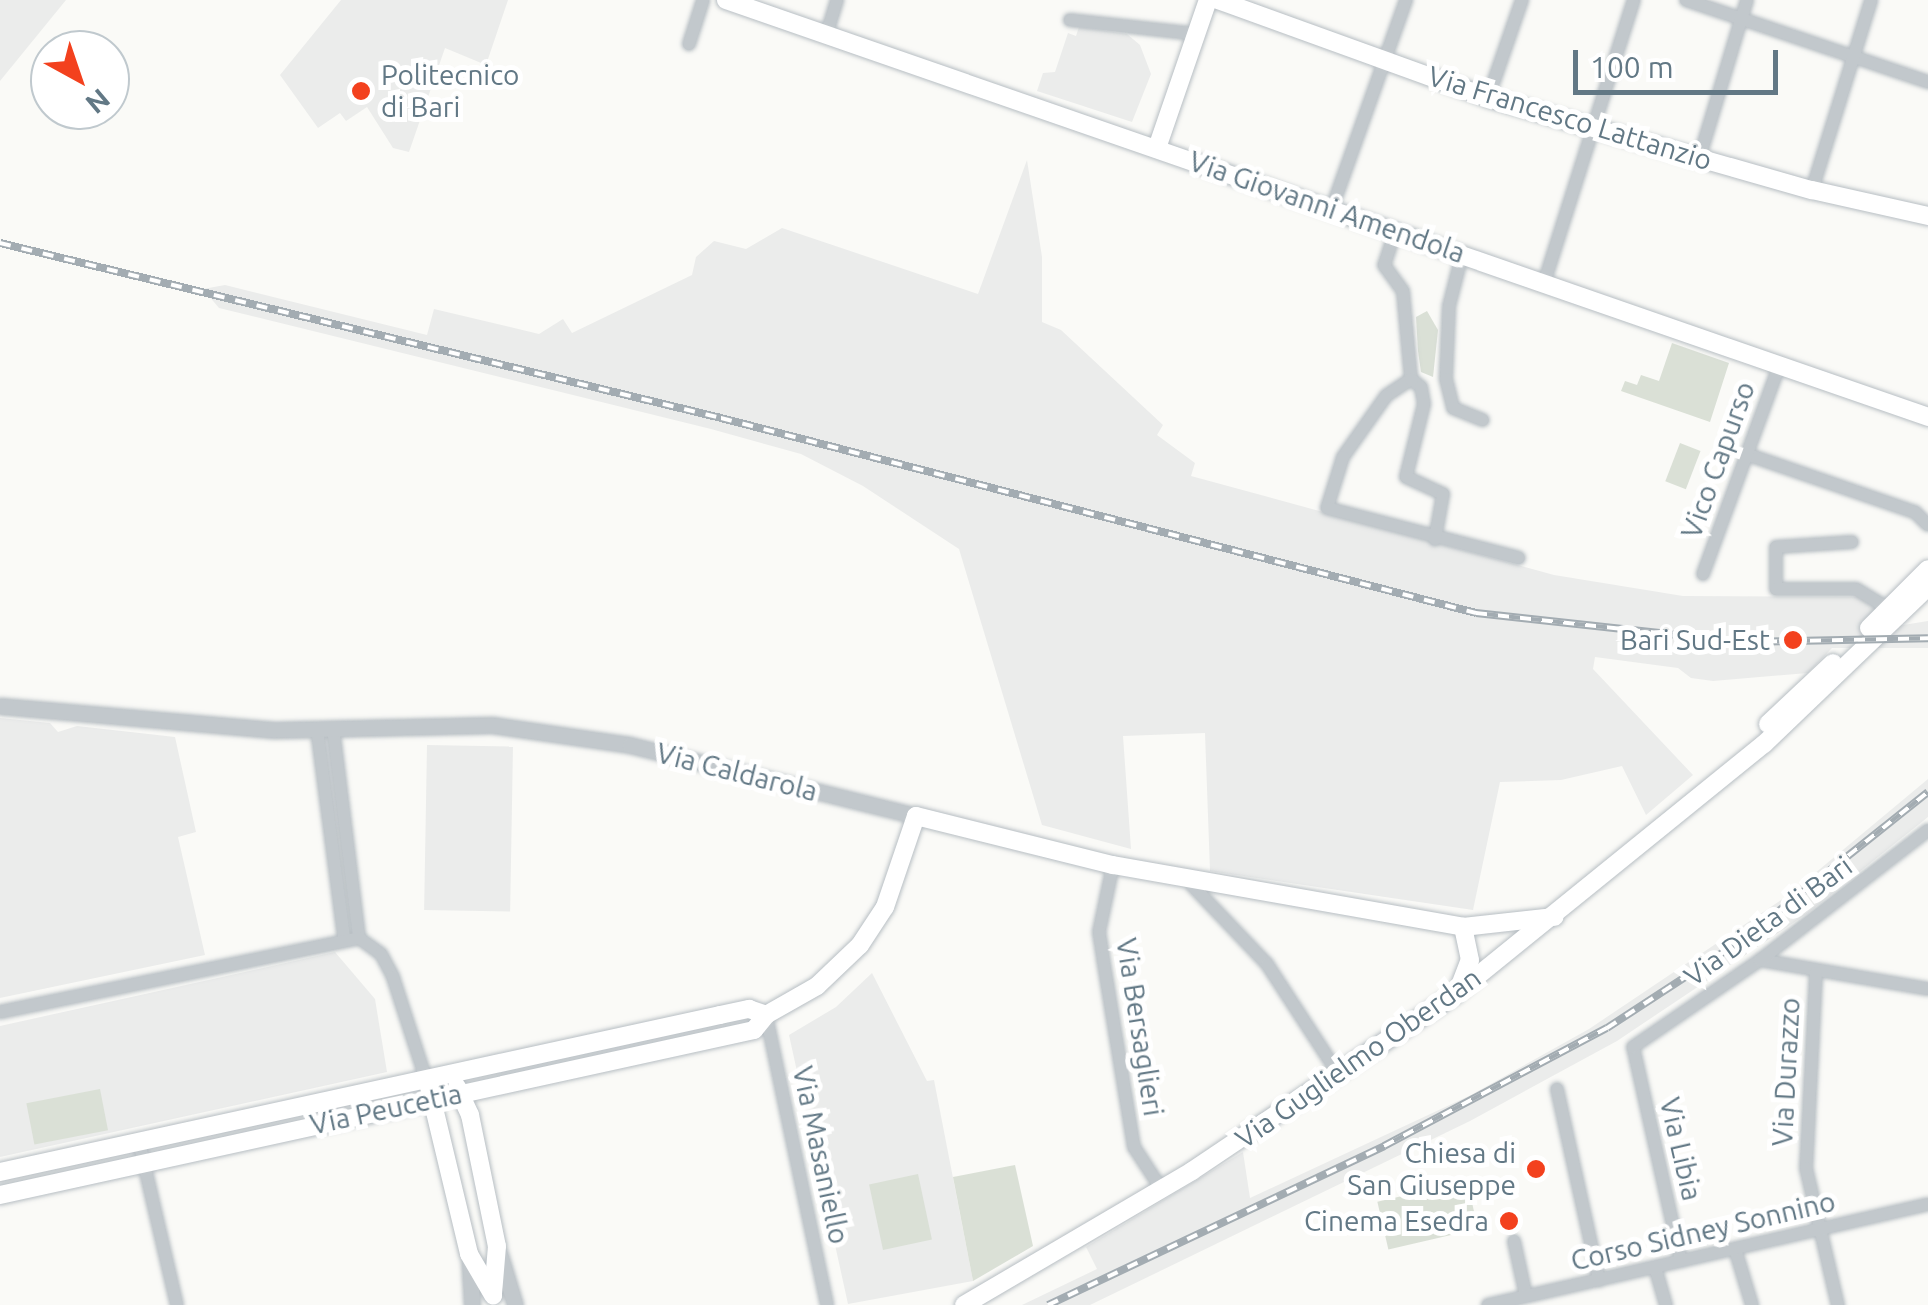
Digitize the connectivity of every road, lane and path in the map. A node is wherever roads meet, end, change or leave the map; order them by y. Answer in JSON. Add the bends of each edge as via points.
{"nodes":[{"id":1,"x":704,"y":0,"type":"edge"},
{"id":2,"x":726,"y":0,"type":"edge"},
{"id":3,"x":836,"y":0,"type":"edge"},
{"id":4,"x":1208,"y":0,"type":"edge"},
{"id":5,"x":1218,"y":0,"type":"edge"},
{"id":6,"x":1406,"y":0,"type":"edge"},
{"id":7,"x":1522,"y":0,"type":"edge"},
{"id":8,"x":1634,"y":0,"type":"edge"},
{"id":9,"x":1686,"y":0,"type":"edge"},
{"id":10,"x":1747,"y":0,"type":"edge"},
{"id":11,"x":1871,"y":0,"type":"edge"},
{"id":12,"x":1070,"y":20,"type":"dead end"},
{"id":13,"x":1741,"y":20,"type":"junction"},
{"id":14,"x":1196,"y":34,"type":"junction"},
{"id":15,"x":826,"y":36,"type":"junction"},
{"id":16,"x":690,"y":42,"type":"dead end"},
{"id":17,"x":1384,"y":58,"type":"junction"},
{"id":18,"x":1853,"y":58,"type":"junction"},
{"id":19,"x":1928,"y":82,"type":"edge"},
{"id":20,"x":1488,"y":98,"type":"junction"},
{"id":21,"x":1592,"y":129,"type":"junction"},
{"id":22,"x":1157,"y":148,"type":"junction"},
{"id":23,"x":1698,"y":159,"type":"junction"},
{"id":24,"x":1812,"y":190,"type":"junction"},
{"id":25,"x":1332,"y":208,"type":"junction"},
{"id":26,"x":1928,"y":216,"type":"edge"},
{"id":27,"x":1395,"y":232,"type":"junction"},
{"id":28,"x":1462,"y":254,"type":"junction"},
{"id":29,"x":1544,"y":283,"type":"junction"},
{"id":30,"x":1780,"y":364,"type":"junction"},
{"id":31,"x":1412,"y":379,"type":"junction"},
{"id":32,"x":1928,"y":417,"type":"edge"},
{"id":33,"x":1483,"y":420,"type":"dead end"},
{"id":34,"x":1749,"y":455,"type":"junction"},
{"id":35,"x":1928,"y":524,"type":"edge"},
{"id":36,"x":1435,"y":539,"type":"junction"},
{"id":37,"x":1852,"y":542,"type":"dead end"},
{"id":38,"x":1520,"y":558,"type":"dead end"},
{"id":39,"x":1928,"y":569,"type":"edge"},
{"id":40,"x":1703,"y":574,"type":"dead end"},
{"id":41,"x":1928,"y":587,"type":"edge"},
{"id":42,"x":1888,"y":608,"type":"junction"},
{"id":43,"x":0,"y":706,"type":"edge"},
{"id":44,"x":325,"y":728,"type":"junction"},
{"id":45,"x":1724,"y":772,"type":"junction"},
{"id":46,"x":916,"y":816,"type":"junction"},
{"id":47,"x":1928,"y":830,"type":"edge"},
{"id":48,"x":1112,"y":865,"type":"junction"},
{"id":49,"x":1187,"y":880,"type":"junction"},
{"id":50,"x":1554,"y":917,"type":"junction"},
{"id":51,"x":1483,"y":926,"type":"junction"},
{"id":52,"x":1465,"y":933,"type":"junction"},
{"id":53,"x":352,"y":938,"type":"junction"},
{"id":54,"x":1502,"y":959,"type":"junction"},
{"id":55,"x":1760,"y":960,"type":"junction"},
{"id":56,"x":1816,"y":973,"type":"junction"},
{"id":57,"x":1928,"y":989,"type":"edge"},
{"id":58,"x":1455,"y":994,"type":"junction"},
{"id":59,"x":0,"y":1012,"type":"edge"},
{"id":60,"x":766,"y":1015,"type":"junction"},
{"id":61,"x":1633,"y":1048,"type":"joint"},
{"id":62,"x":1340,"y":1075,"type":"junction"},
{"id":63,"x":426,"y":1079,"type":"junction"},
{"id":64,"x":1557,"y":1090,"type":"dead end"},
{"id":65,"x":464,"y":1092,"type":"junction"},
{"id":66,"x":432,"y":1098,"type":"junction"},
{"id":67,"x":138,"y":1142,"type":"junction"},
{"id":68,"x":143,"y":1162,"type":"junction"},
{"id":69,"x":0,"y":1172,"type":"edge"},
{"id":70,"x":1162,"y":1190,"type":"junction"},
{"id":71,"x":0,"y":1195,"type":"edge"},
{"id":72,"x":1928,"y":1204,"type":"edge"},
{"id":73,"x":1820,"y":1231,"type":"junction"},
{"id":74,"x":1514,"y":1241,"type":"dead end"},
{"id":75,"x":497,"y":1246,"type":"junction"},
{"id":76,"x":1735,"y":1248,"type":"junction"},
{"id":77,"x":469,"y":1254,"type":"junction"},
{"id":78,"x":1680,"y":1261,"type":"junction"},
{"id":79,"x":1655,"y":1267,"type":"junction"},
{"id":80,"x":1600,"y":1280,"type":"junction"},
{"id":81,"x":1564,"y":1288,"type":"junction"},
{"id":82,"x":1526,"y":1296,"type":"junction"},
{"id":83,"x":494,"y":1300,"type":"edge"},
{"id":84,"x":177,"y":1305,"type":"edge"},
{"id":85,"x":472,"y":1305,"type":"edge"},
{"id":86,"x":515,"y":1305,"type":"edge"},
{"id":87,"x":827,"y":1305,"type":"edge"},
{"id":88,"x":964,"y":1305,"type":"edge"},
{"id":89,"x":1488,"y":1305,"type":"edge"},
{"id":90,"x":1568,"y":1305,"type":"edge"},
{"id":91,"x":1666,"y":1305,"type":"edge"},
{"id":92,"x":1752,"y":1305,"type":"edge"},
{"id":93,"x":1838,"y":1305,"type":"edge"}],
"edges":[{"from":1,"to":16,"type":"street"},
{"from":2,"to":15,"type":"main road","name":"Via Giovanni Amendola"},
{"from":3,"to":15,"type":"street"},
{"from":4,"to":14,"type":"main road"},
{"from":5,"to":17,"type":"main road","name":"Via Francesco Lattanzio"},
{"from":6,"to":17,"type":"street"},
{"from":7,"to":20,"type":"street"},
{"from":8,"to":21,"type":"street"},
{"from":9,"to":13,"type":"street"},
{"from":10,"to":13,"type":"street"},
{"from":11,"to":18,"type":"street"},
{"from":12,"to":14,"type":"street"},
{"from":13,"to":18,"type":"street"},
{"from":13,"to":23,"type":"street"},
{"from":14,"to":22,"type":"main road"},
{"from":15,"to":22,"type":"main road","name":"Via Giovanni Amendola"},
{"from":17,"to":20,"type":"main road","name":"Via Francesco Lattanzio"},
{"from":17,"to":25,"type":"street"},
{"from":18,"to":19,"type":"street"},
{"from":18,"to":24,"type":"street"},
{"from":20,"to":21,"type":"main road","name":"Via Francesco Lattanzio"},
{"from":21,"to":23,"type":"main road","name":"Via Francesco Lattanzio"},
{"from":21,"to":29,"type":"street"},
{"from":22,"to":25,"type":"main road","name":"Via Giovanni Amendola"},
{"from":23,"to":24,"type":"main road","name":"Via Francesco Lattanzio"},
{"from":24,"to":26,"type":"main road","name":"Via Francesco Lattanzio"},
{"from":25,"to":27,"type":"main road","name":"Via Giovanni Amendola"},
{"from":27,"to":28,"type":"main road","name":"Via Giovanni Amendola"},
{"from":27,"to":31,"type":"street","via":[[1384,266],[1403,292]]},
{"from":28,"to":29,"type":"main road","name":"Via Giovanni Amendola"},
{"from":28,"to":33,"type":"street","via":[[1449,306],[1446,379],[1453,408]]},
{"from":29,"to":30,"type":"main road","name":"Via Giovanni Amendola"},
{"from":30,"to":32,"type":"main road","name":"Via Giovanni Amendola"},
{"from":30,"to":34,"type":"street","name":"Vico Capurso"},
{"from":31,"to":36,"type":"street","via":[[1422,387],[1424,404],[1406,477],[1443,494]]},
{"from":31,"to":36,"type":"street","via":[[1371,416],[1326,501],[1332,512]]},
{"from":34,"to":35,"type":"street","via":[[1915,512]]},
{"from":34,"to":40,"type":"street","name":"Vico Capurso"},
{"from":36,"to":38,"type":"street"},
{"from":37,"to":42,"type":"street","via":[[1776,547],[1776,589],[1856,589]]},
{"from":39,"to":42,"type":"main road","name":"Via Guglielmo Oberdan"},
{"from":41,"to":45,"type":"main road","name":"Via Guglielmo Oberdan","via":[[1777,732]]},
{"from":42,"to":45,"type":"main road","name":"Via Guglielmo Oberdan"},
{"from":43,"to":44,"type":"street","name":"Via Caldarola","via":[[224,728]]},
{"from":44,"to":46,"type":"street","name":"Via Caldarola","via":[[438,723],[571,735]]},
{"from":44,"to":53,"type":"street"},
{"from":45,"to":50,"type":"main road","name":"Via Guglielmo Oberdan"},
{"from":46,"to":48,"type":"main road","name":"Via Caldarola"},
{"from":46,"to":60,"type":"main road","name":"Via Peucetia","via":[[885,907],[860,945],[817,986]]},
{"from":47,"to":55,"type":"street","name":"Via Dieta di Bari"},
{"from":48,"to":49,"type":"main road","name":"Via Caldarola"},
{"from":48,"to":70,"type":"street","name":"Via Bersaglieri","via":[[1099,932],[1102,958],[1134,1146]]},
{"from":49,"to":52,"type":"main road","name":"Via Caldarola"},
{"from":49,"to":62,"type":"street","via":[[1266,964]]},
{"from":50,"to":51,"type":"main road"},
{"from":50,"to":54,"type":"main road","name":"Via Guglielmo Oberdan"},
{"from":51,"to":52,"type":"main road"},
{"from":51,"to":54,"type":"main road"},
{"from":52,"to":54,"type":"main road"},
{"from":52,"to":58,"type":"main road","via":[[1470,960]]},
{"from":53,"to":59,"type":"street"},
{"from":53,"to":63,"type":"street","via":[[381,954]]},
{"from":54,"to":58,"type":"main road","name":"Via Guglielmo Oberdan"},
{"from":55,"to":56,"type":"street"},
{"from":55,"to":61,"type":"street","name":"Via Dieta di Bari"},
{"from":56,"to":57,"type":"street"},
{"from":56,"to":73,"type":"street","name":"Via Durazzo","via":[[1806,1168]]},
{"from":58,"to":62,"type":"main road","name":"Via Guglielmo Oberdan"},
{"from":60,"to":63,"type":"main road","via":[[735,1012]]},
{"from":60,"to":65,"type":"main road","name":"Via Peucetia","via":[[754,1030]]},
{"from":60,"to":87,"type":"street","name":"Via Masaniello"},
{"from":61,"to":78,"type":"street","name":"Via Libia"},
{"from":62,"to":70,"type":"main road","name":"Via Guglielmo Oberdan"},
{"from":63,"to":65,"type":"main road"},
{"from":63,"to":66,"type":"main road"},
{"from":63,"to":67,"type":"main road"},
{"from":64,"to":80,"type":"street"},
{"from":65,"to":66,"type":"main road","name":"Via Peucetia"},
{"from":65,"to":75,"type":"main road"},
{"from":66,"to":68,"type":"main road","name":"Via Peucetia"},
{"from":66,"to":77,"type":"main road"},
{"from":67,"to":68,"type":"street"},
{"from":67,"to":69,"type":"main road"},
{"from":68,"to":71,"type":"main road","name":"Via Peucetia"},
{"from":68,"to":84,"type":"street"},
{"from":70,"to":88,"type":"main road","name":"Via Guglielmo Oberdan"},
{"from":72,"to":73,"type":"street","name":"Corso Sidney Sonnino"},
{"from":73,"to":76,"type":"street","name":"Corso Sidney Sonnino"},
{"from":73,"to":93,"type":"street","name":"Via Durazzo"},
{"from":74,"to":82,"type":"street"},
{"from":75,"to":83,"type":"main road"},
{"from":75,"to":86,"type":"street"},
{"from":76,"to":78,"type":"street","name":"Corso Sidney Sonnino"},
{"from":76,"to":92,"type":"street"},
{"from":77,"to":83,"type":"main road"},
{"from":77,"to":85,"type":"street"},
{"from":78,"to":79,"type":"street","name":"Corso Sidney Sonnino"},
{"from":79,"to":80,"type":"street","name":"Corso Sidney Sonnino"},
{"from":79,"to":91,"type":"street"},
{"from":80,"to":81,"type":"street","name":"Corso Sidney Sonnino"},
{"from":81,"to":82,"type":"street","name":"Corso Sidney Sonnino"},
{"from":81,"to":90,"type":"street"},
{"from":82,"to":89,"type":"street","name":"Corso Sidney Sonnino"}]}
